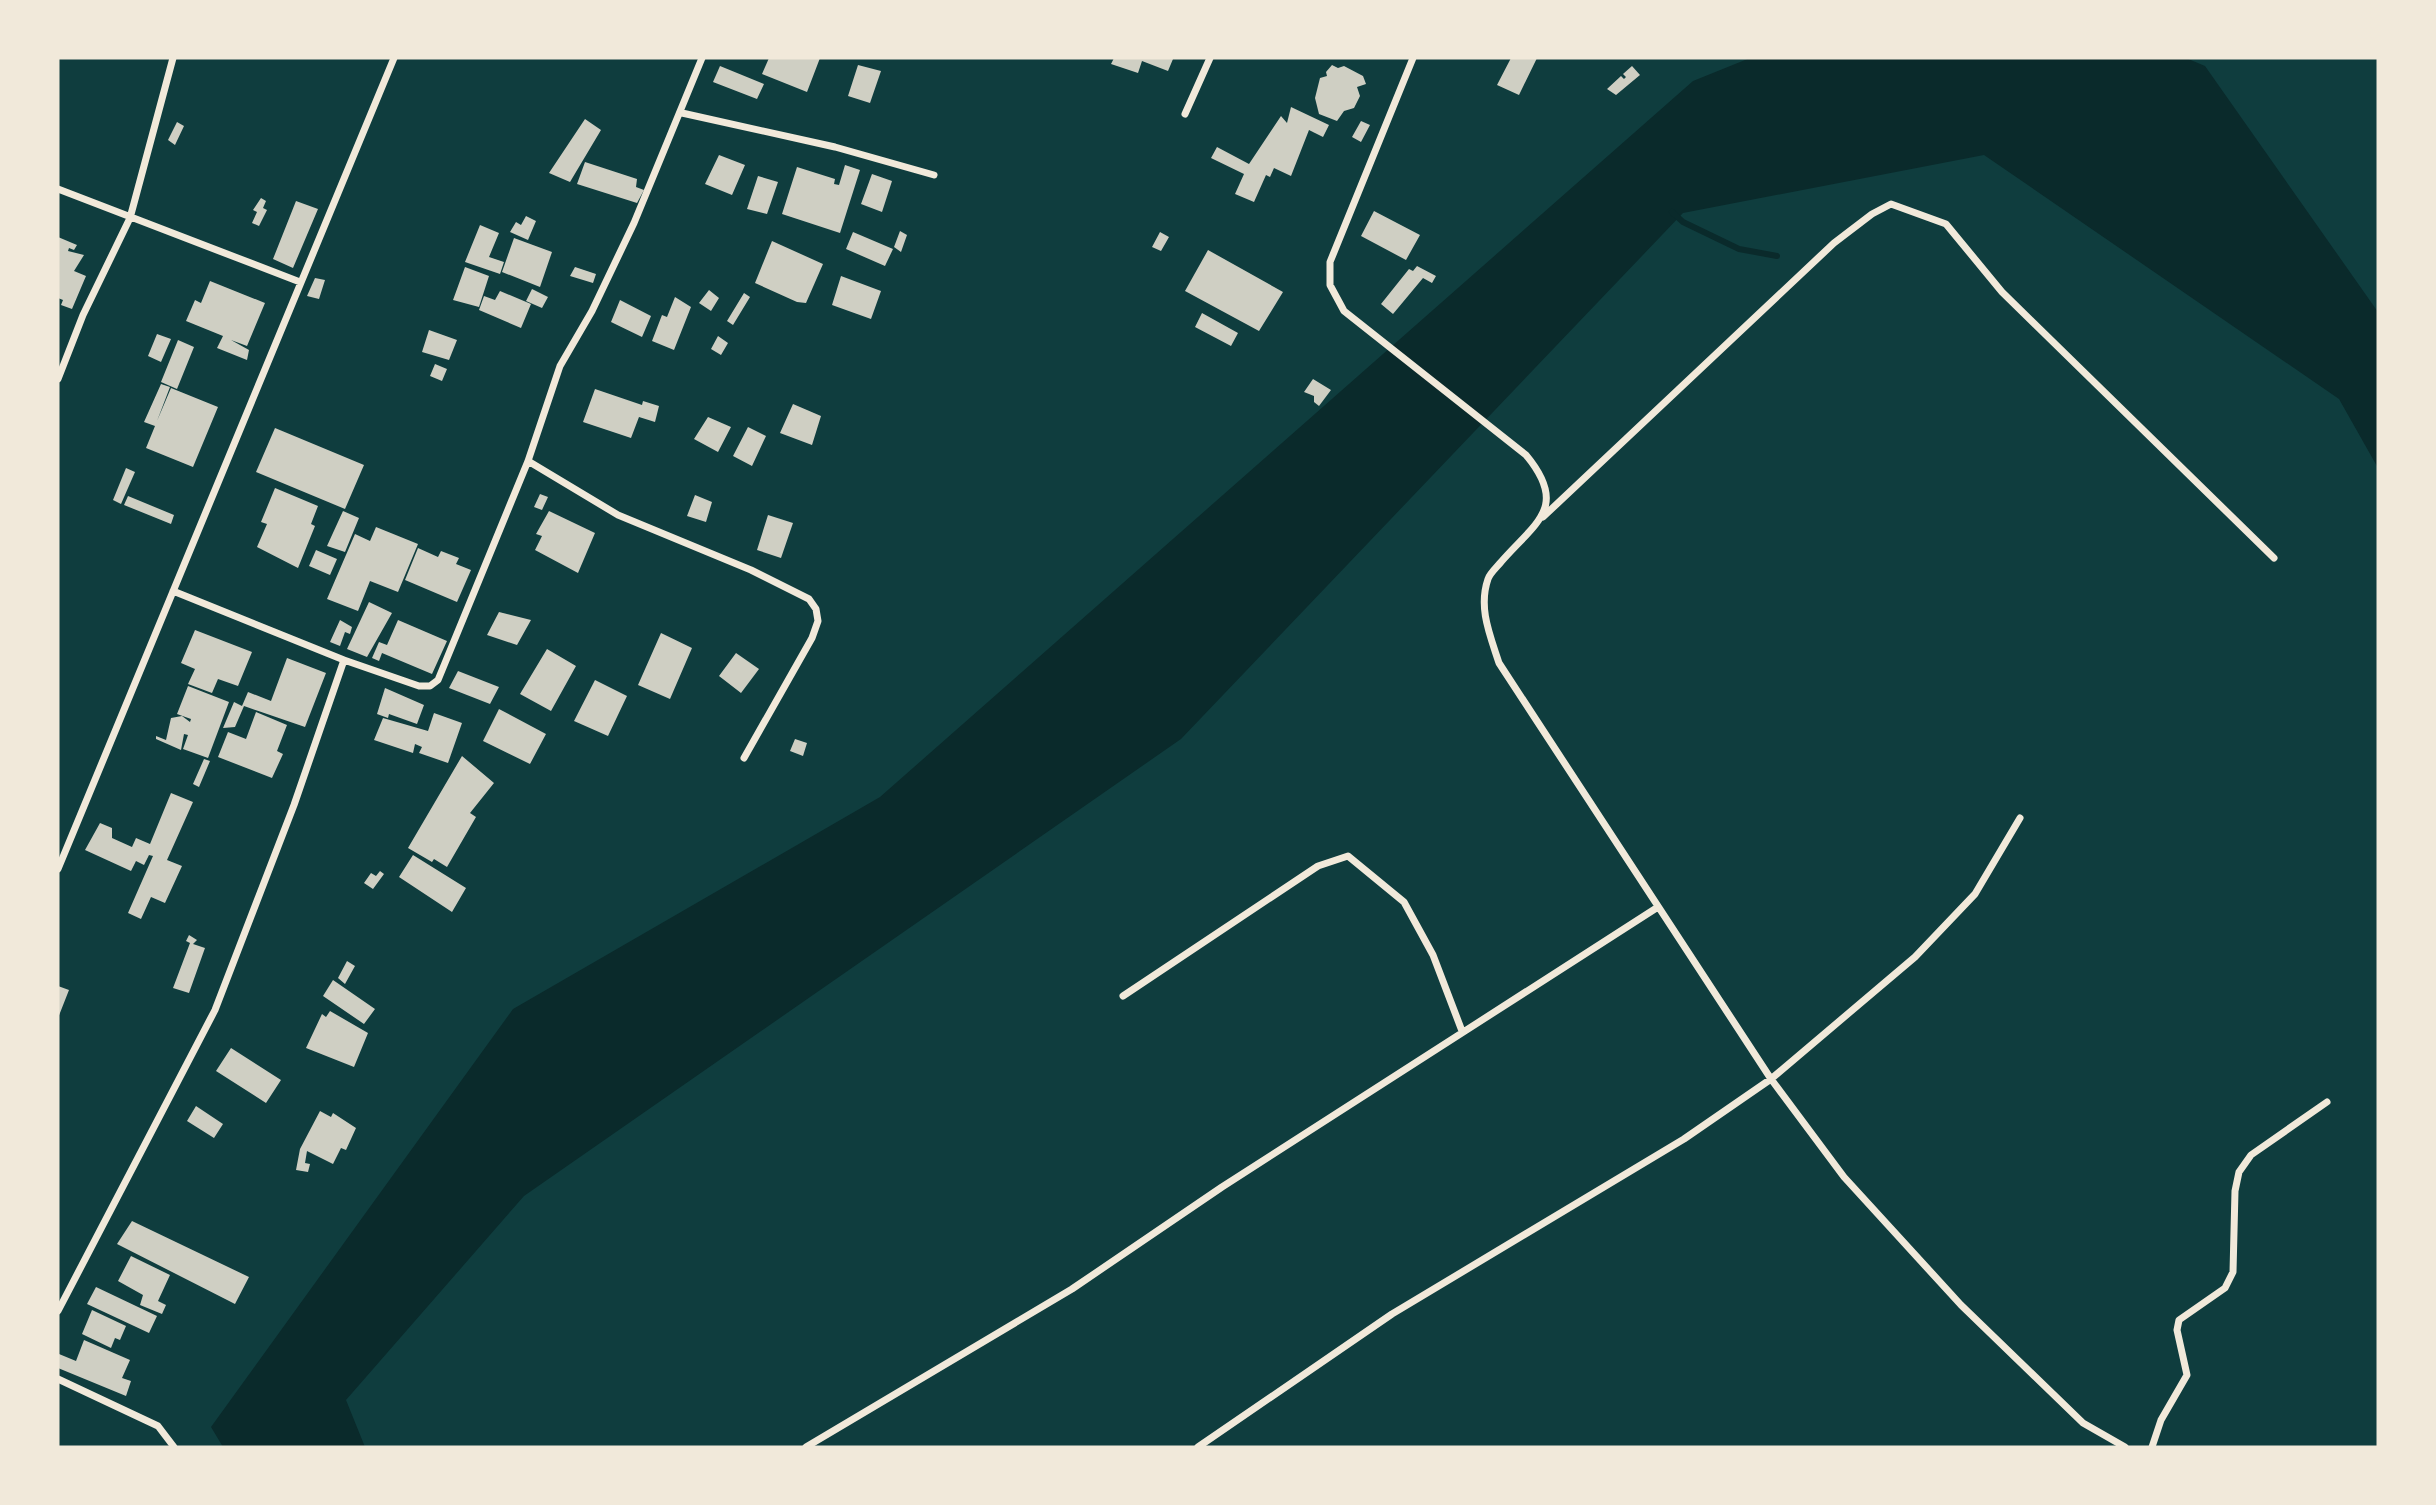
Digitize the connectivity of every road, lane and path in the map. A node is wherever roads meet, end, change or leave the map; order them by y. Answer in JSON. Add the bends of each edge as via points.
{"nodes":[{"id":1,"x":173,"y":58,"type":"edge"},
{"id":2,"x":394,"y":58,"type":"edge"},
{"id":3,"x":702,"y":58,"type":"edge"},
{"id":4,"x":1210,"y":58,"type":"edge"},
{"id":5,"x":1413,"y":58,"type":"edge"},
{"id":6,"x":682,"y":113,"type":"junction"},
{"id":7,"x":1185,"y":114,"type":"dead end"},
{"id":8,"x":934,"y":175,"type":"dead end"},
{"id":9,"x":58,"y":189,"type":"edge"},
{"id":10,"x":131,"y":218,"type":"junction"},
{"id":11,"x":300,"y":282,"type":"junction"},
{"id":12,"x":58,"y":379,"type":"edge"},
{"id":13,"x":528,"y":461,"type":"junction"},
{"id":14,"x":1543,"y":518,"type":"junction"},
{"id":15,"x":2274,"y":558,"type":"dead end"},
{"id":16,"x":173,"y":591,"type":"junction"},
{"id":17,"x":345,"y":660,"type":"junction"},
{"id":18,"x":744,"y":758,"type":"dead end"},
{"id":19,"x":2020,"y":818,"type":"dead end"},
{"id":20,"x":58,"y":869,"type":"edge"},
{"id":21,"x":1658,"y":907,"type":"junction"},
{"id":22,"x":1123,"y":996,"type":"dead end"},
{"id":23,"x":1462,"y":1031,"type":"junction"},
{"id":24,"x":1771,"y":1079,"type":"junction"},
{"id":25,"x":2326,"y":1102,"type":"dead end"},
{"id":26,"x":58,"y":1311,"type":"edge"},
{"id":27,"x":58,"y":1379,"type":"edge"},
{"id":28,"x":174,"y":1447,"type":"edge"},
{"id":29,"x":806,"y":1447,"type":"edge"},
{"id":30,"x":1198,"y":1447,"type":"edge"},
{"id":31,"x":2125,"y":1447,"type":"edge"},
{"id":32,"x":2152,"y":1447,"type":"edge"}],
"edges":[{"from":1,"to":10,"type":"street"},
{"from":2,"to":11,"type":"street"},
{"from":3,"to":6,"type":"street"},
{"from":4,"to":7,"type":"street"},
{"from":5,"to":14,"type":"street","via":[[1330,262],[1330,285],[1344,311],[1526,455],[1540,472],[1547,496]]},
{"from":6,"to":8,"type":"street","via":[[835,147]]},
{"from":6,"to":13,"type":"street","via":[[597,300],[560,366]]},
{"from":9,"to":10,"type":"street"},
{"from":10,"to":11,"type":"street"},
{"from":10,"to":12,"type":"street","via":[[83,315]]},
{"from":11,"to":16,"type":"street"},
{"from":13,"to":17,"type":"street","via":[[438,680],[419,686]]},
{"from":13,"to":18,"type":"street","via":[[618,515],[809,599],[818,621],[812,638]]},
{"from":14,"to":15,"type":"street","via":[[1834,243],[1891,204],[1946,224],[2002,292]]},
{"from":14,"to":21,"type":"street","via":[[1488,577],[1483,615],[1499,663]]},
{"from":16,"to":17,"type":"street"},
{"from":16,"to":20,"type":"street"},
{"from":17,"to":26,"type":"street","via":[[215,1010]]},
{"from":19,"to":24,"type":"street","via":[[1975,894],[1924,948]]},
{"from":21,"to":23,"type":"street"},
{"from":21,"to":24,"type":"street"},
{"from":22,"to":23,"type":"street","via":[[1318,866],[1348,856],[1404,902],[1433,955]]},
{"from":23,"to":29,"type":"street","via":[[1072,1289]]},
{"from":24,"to":30,"type":"street","via":[[1684,1139],[1392,1314]]},
{"from":24,"to":31,"type":"street","via":[[1843,1177],[1961,1305],[2083,1423]]},
{"from":25,"to":32,"type":"street","via":[[2251,1155],[2239,1172],[2233,1272],[2225,1288],[2179,1320],[2187,1375],[2161,1420]]},
{"from":27,"to":28,"type":"street","via":[[158,1426]]}]}
